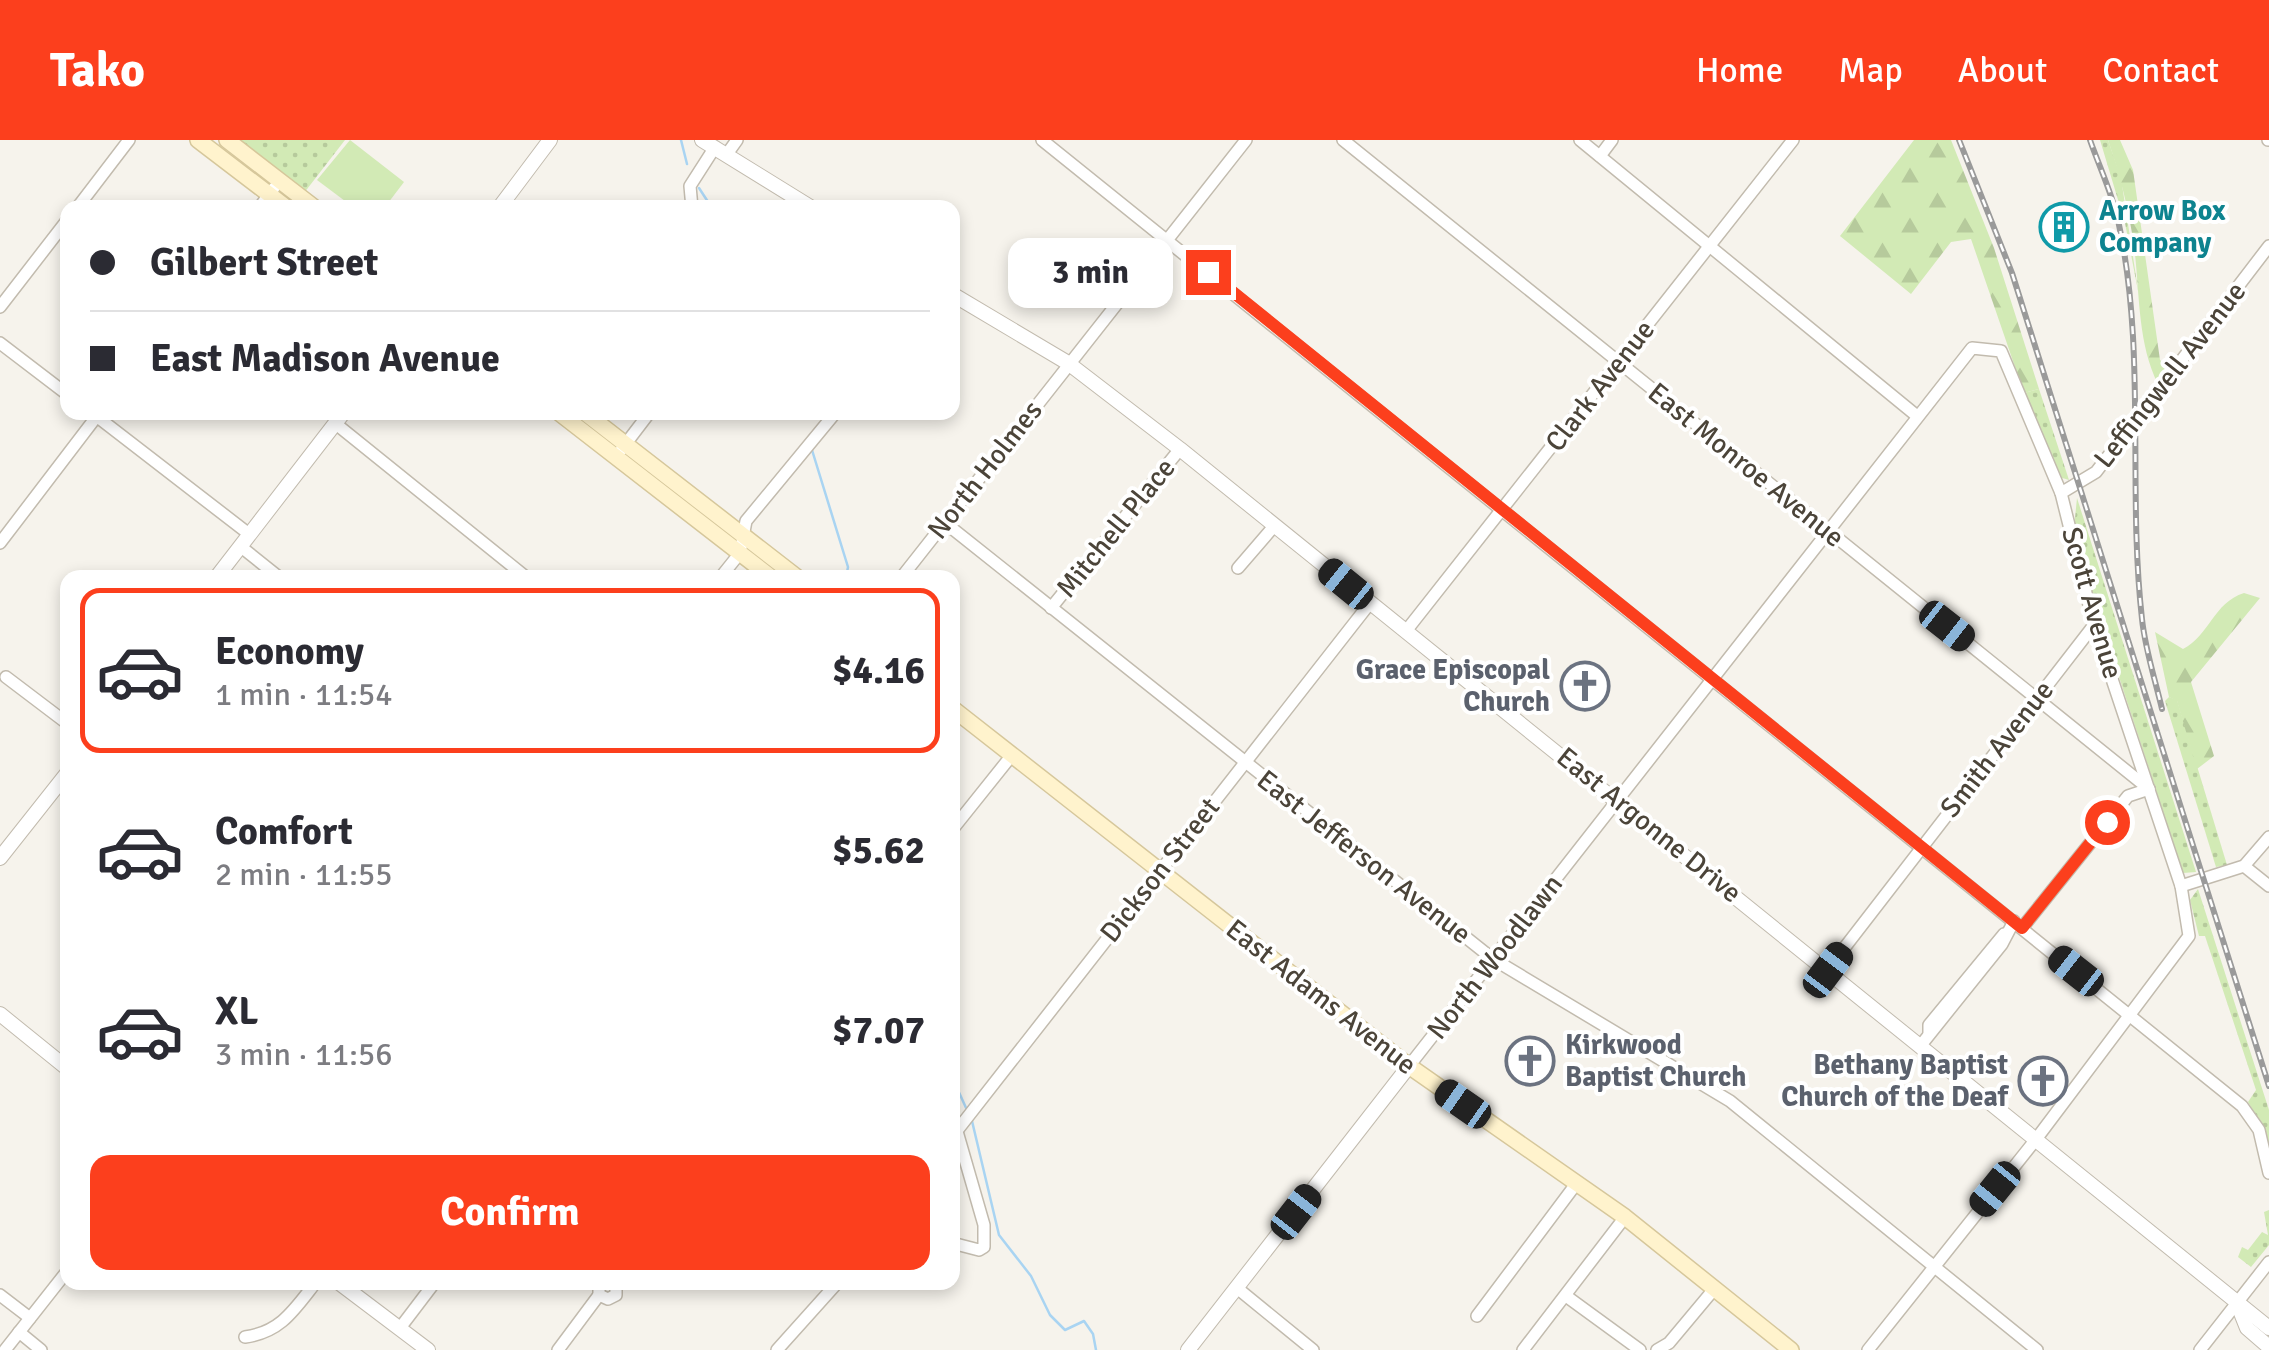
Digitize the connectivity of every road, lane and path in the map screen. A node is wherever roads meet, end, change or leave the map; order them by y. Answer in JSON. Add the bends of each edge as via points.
{"nodes":[{"id":1,"x":129,"y":140,"type":"edge"},
{"id":2,"x":198,"y":140,"type":"edge"},
{"id":3,"x":227,"y":140,"type":"edge"},
{"id":4,"x":550,"y":140,"type":"edge"},
{"id":5,"x":737,"y":140,"type":"edge"},
{"id":6,"x":1042,"y":140,"type":"edge"},
{"id":7,"x":1246,"y":140,"type":"edge"},
{"id":8,"x":1343,"y":140,"type":"edge"},
{"id":9,"x":1580,"y":140,"type":"edge"},
{"id":10,"x":1612,"y":140,"type":"edge"},
{"id":11,"x":1793,"y":140,"type":"edge"},
{"id":12,"x":714,"y":147,"type":"edge"},
{"id":13,"x":1600,"y":156,"type":"junction"},
{"id":14,"x":274,"y":187,"type":"junction"},
{"id":15,"x":83,"y":200,"type":"edge"},
{"id":16,"x":265,"y":200,"type":"edge"},
{"id":17,"x":282,"y":200,"type":"edge"},
{"id":18,"x":299,"y":200,"type":"edge"},
{"id":19,"x":505,"y":200,"type":"edge"},
{"id":20,"x":691,"y":200,"type":"edge"},
{"id":21,"x":799,"y":200,"type":"edge"},
{"id":22,"x":60,"y":230,"type":"edge"},
{"id":23,"x":1169,"y":238,"type":"junction"},
{"id":24,"x":1710,"y":246,"type":"junction"},
{"id":25,"x":2269,"y":246,"type":"edge"},
{"id":26,"x":960,"y":299,"type":"edge"},
{"id":27,"x":0,"y":307,"type":"edge"},
{"id":28,"x":0,"y":343,"type":"edge"},
{"id":29,"x":1972,"y":348,"type":"joint"},
{"id":30,"x":1068,"y":362,"type":"junction"},
{"id":31,"x":1619,"y":363,"type":"junction"},
{"id":32,"x":60,"y":388,"type":"edge"},
{"id":33,"x":1918,"y":416,"type":"junction"},
{"id":34,"x":92,"y":420,"type":"edge"},
{"id":35,"x":103,"y":420,"type":"edge"},
{"id":36,"x":338,"y":420,"type":"edge"},
{"id":37,"x":342,"y":420,"type":"edge"},
{"id":38,"x":568,"y":420,"type":"edge"},
{"id":39,"x":594,"y":420,"type":"edge"},
{"id":40,"x":644,"y":420,"type":"edge"},
{"id":41,"x":829,"y":420,"type":"edge"},
{"id":42,"x":626,"y":444,"type":"junction"},
{"id":43,"x":1180,"y":449,"type":"junction"},
{"id":44,"x":615,"y":458,"type":"junction"},
{"id":45,"x":2060,"y":493,"type":"junction"},
{"id":46,"x":1502,"y":511,"type":"junction"},
{"id":47,"x":944,"y":522,"type":"junction"},
{"id":48,"x":1275,"y":525,"type":"junction"},
{"id":49,"x":1828,"y":531,"type":"junction"},
{"id":50,"x":743,"y":535,"type":"junction"},
{"id":51,"x":245,"y":540,"type":"junction"},
{"id":52,"x":0,"y":542,"type":"edge"},
{"id":53,"x":740,"y":553,"type":"junction"},
{"id":54,"x":1238,"y":568,"type":"dead end"},
{"id":55,"x":222,"y":570,"type":"edge"},
{"id":56,"x":273,"y":570,"type":"edge"},
{"id":57,"x":518,"y":570,"type":"edge"},
{"id":58,"x":726,"y":570,"type":"edge"},
{"id":59,"x":762,"y":570,"type":"edge"},
{"id":60,"x":788,"y":570,"type":"edge"},
{"id":61,"x":906,"y":570,"type":"edge"},
{"id":62,"x":1370,"y":603,"type":"junction"},
{"id":63,"x":1052,"y":608,"type":"junction"},
{"id":64,"x":2094,"y":625,"type":"junction"},
{"id":65,"x":1406,"y":630,"type":"junction"},
{"id":66,"x":1711,"y":676,"type":"junction"},
{"id":67,"x":6,"y":677,"type":"dead end"},
{"id":68,"x":2037,"y":698,"type":"junction"},
{"id":69,"x":960,"y":714,"type":"edge"},
{"id":70,"x":60,"y":718,"type":"edge"},
{"id":71,"x":1012,"y":755,"type":"junction"},
{"id":72,"x":1245,"y":762,"type":"junction"},
{"id":73,"x":60,"y":782,"type":"edge"},
{"id":74,"x":2149,"y":789,"type":"junction"},
{"id":75,"x":1617,"y":800,"type":"junction"},
{"id":76,"x":960,"y":820,"type":"edge"},
{"id":77,"x":2269,"y":837,"type":"edge"},
{"id":78,"x":1922,"y":846,"type":"junction"},
{"id":79,"x":0,"y":858,"type":"edge"},
{"id":80,"x":2244,"y":866,"type":"junction"},
{"id":81,"x":1159,"y":870,"type":"junction"},
{"id":82,"x":2181,"y":886,"type":"junction"},
{"id":83,"x":2269,"y":886,"type":"edge"},
{"id":84,"x":2018,"y":924,"type":"junction"},
{"id":85,"x":1493,"y":959,"type":"junction"},
{"id":86,"x":1828,"y":970,"type":"junction"},
{"id":87,"x":0,"y":1014,"type":"edge"},
{"id":88,"x":2131,"y":1014,"type":"junction"},
{"id":89,"x":1925,"y":1040,"type":"junction"},
{"id":90,"x":60,"y":1062,"type":"edge"},
{"id":91,"x":1408,"y":1066,"type":"junction"},
{"id":92,"x":960,"y":1126,"type":"edge"},
{"id":93,"x":2037,"y":1138,"type":"junction"},
{"id":94,"x":2269,"y":1172,"type":"edge"},
{"id":95,"x":1576,"y":1184,"type":"junction"},
{"id":96,"x":1626,"y":1217,"type":"junction"},
{"id":97,"x":960,"y":1245,"type":"edge"},
{"id":98,"x":2269,"y":1262,"type":"edge"},
{"id":99,"x":1932,"y":1266,"type":"junction"},
{"id":100,"x":60,"y":1280,"type":"edge"},
{"id":101,"x":1237,"y":1288,"type":"junction"},
{"id":102,"x":1715,"y":1288,"type":"junction"},
{"id":103,"x":310,"y":1290,"type":"edge"},
{"id":104,"x":349,"y":1290,"type":"edge"},
{"id":105,"x":429,"y":1290,"type":"edge"},
{"id":106,"x":598,"y":1290,"type":"edge"},
{"id":107,"x":831,"y":1290,"type":"edge"},
{"id":108,"x":0,"y":1294,"type":"edge"},
{"id":109,"x":1566,"y":1296,"type":"junction"},
{"id":110,"x":2237,"y":1302,"type":"junction"},
{"id":111,"x":1477,"y":1316,"type":"dead end"},
{"id":112,"x":30,"y":1318,"type":"junction"},
{"id":113,"x":400,"y":1328,"type":"junction"},
{"id":114,"x":2269,"y":1328,"type":"edge"},
{"id":115,"x":18,"y":1332,"type":"junction"},
{"id":116,"x":245,"y":1338,"type":"dead end"},
{"id":117,"x":417,"y":1347,"type":"edge"},
{"id":118,"x":2269,"y":1347,"type":"edge"},
{"id":119,"x":5,"y":1350,"type":"edge"},
{"id":120,"x":41,"y":1350,"type":"edge"},
{"id":121,"x":558,"y":1350,"type":"edge"},
{"id":122,"x":777,"y":1350,"type":"edge"},
{"id":123,"x":1188,"y":1350,"type":"edge"},
{"id":124,"x":1313,"y":1350,"type":"edge"},
{"id":125,"x":1523,"y":1350,"type":"edge"},
{"id":126,"x":1640,"y":1350,"type":"edge"},
{"id":127,"x":1658,"y":1350,"type":"edge"},
{"id":128,"x":1791,"y":1350,"type":"edge"},
{"id":129,"x":1868,"y":1350,"type":"edge"},
{"id":130,"x":2037,"y":1350,"type":"edge"},
{"id":131,"x":2200,"y":1350,"type":"edge"}],
"edges":[{"from":1,"to":15,"type":"street"},
{"from":2,"to":14,"type":"main road"},
{"from":3,"to":14,"type":"main road"},
{"from":4,"to":19,"type":"street"},
{"from":5,"to":12,"type":"street"},
{"from":6,"to":23,"type":"street"},
{"from":7,"to":23,"type":"street","name":"North Holmes"},
{"from":8,"to":31,"type":"street","name":"East Monroe Avenue"},
{"from":9,"to":13,"type":"street"},
{"from":10,"to":13,"type":"street"},
{"from":11,"to":24,"type":"street","name":"Clark Avenue"},
{"from":12,"to":20,"type":"street","via":[[690,186]]},
{"from":12,"to":21,"type":"street"},
{"from":13,"to":24,"type":"street"},
{"from":14,"to":16,"type":"street"},
{"from":14,"to":17,"type":"main road"},
{"from":14,"to":18,"type":"main road"},
{"from":22,"to":27,"type":"street"},
{"from":23,"to":30,"type":"street","name":"North Holmes"},
{"from":23,"to":46,"type":"street"},
{"from":24,"to":31,"type":"street","name":"Clark Avenue"},
{"from":24,"to":33,"type":"street"},
{"from":25,"to":45,"type":"street","name":"Leffingwell Avenue","via":[[2103,464],[2086,482]]},
{"from":26,"to":30,"type":"street","name":"East Argonne Drive"},
{"from":28,"to":32,"type":"street"},
{"from":29,"to":33,"type":"street","name":"North Woodlawn"},
{"from":29,"to":45,"type":"street","name":"Scott Avenue","via":[[2002,351]]},
{"from":30,"to":43,"type":"street","name":"East Argonne Drive"},
{"from":30,"to":47,"type":"street","name":"North Holmes"},
{"from":31,"to":46,"type":"street","name":"Clark Avenue"},
{"from":31,"to":49,"type":"street","name":"East Monroe Avenue"},
{"from":33,"to":49,"type":"street","name":"North Woodlawn"},
{"from":34,"to":52,"type":"street"},
{"from":35,"to":51,"type":"street"},
{"from":36,"to":51,"type":"street"},
{"from":37,"to":57,"type":"street"},
{"from":38,"to":44,"type":"main road"},
{"from":39,"to":42,"type":"main road"},
{"from":40,"to":42,"type":"street"},
{"from":41,"to":50,"type":"street","via":[[768,489]]},
{"from":42,"to":44,"type":"street"},
{"from":42,"to":50,"type":"main road"},
{"from":43,"to":48,"type":"street","name":"East Argonne Drive"},
{"from":43,"to":63,"type":"street","name":"Mitchell Place"},
{"from":44,"to":53,"type":"main road"},
{"from":45,"to":64,"type":"street","name":"Scott Avenue"},
{"from":46,"to":65,"type":"street","name":"Clark Avenue"},
{"from":46,"to":66,"type":"street"},
{"from":47,"to":61,"type":"street","name":"North Holmes"},
{"from":47,"to":63,"type":"street","name":"East Jefferson Avenue"},
{"from":48,"to":54,"type":"street"},
{"from":48,"to":62,"type":"street","name":"East Argonne Drive"},
{"from":49,"to":66,"type":"street","name":"North Woodlawn"},
{"from":49,"to":68,"type":"street","name":"East Monroe Avenue"},
{"from":50,"to":53,"type":"street"},
{"from":50,"to":60,"type":"main road"},
{"from":51,"to":55,"type":"street"},
{"from":51,"to":56,"type":"street"},
{"from":53,"to":58,"type":"street"},
{"from":53,"to":59,"type":"main road"},
{"from":62,"to":65,"type":"street","name":"East Argonne Drive"},
{"from":62,"to":72,"type":"street","name":"Dickson Street"},
{"from":63,"to":72,"type":"street","name":"East Jefferson Avenue"},
{"from":64,"to":68,"type":"street","name":"Smith Avenue"},
{"from":64,"to":74,"type":"street","name":"Scott Avenue"},
{"from":65,"to":75,"type":"street","name":"East Argonne Drive"},
{"from":66,"to":75,"type":"street","name":"North Woodlawn"},
{"from":66,"to":78,"type":"street"},
{"from":67,"to":70,"type":"street"},
{"from":68,"to":74,"type":"street","name":"East Monroe Avenue"},
{"from":68,"to":78,"type":"street","name":"Smith Avenue"},
{"from":69,"to":71,"type":"main road","name":"East Adams Avenue"},
{"from":71,"to":76,"type":"street"},
{"from":71,"to":81,"type":"main road","name":"East Adams Avenue"},
{"from":72,"to":81,"type":"street","name":"Dickson Street"},
{"from":72,"to":85,"type":"street","name":"East Jefferson Avenue"},
{"from":73,"to":79,"type":"street"},
{"from":74,"to":82,"type":"street","name":"Scott Avenue"},
{"from":74,"to":84,"type":"street","via":[[2128,796]]},
{"from":75,"to":85,"type":"street","name":"North Woodlawn"},
{"from":75,"to":86,"type":"street","name":"East Argonne Drive"},
{"from":77,"to":80,"type":"street"},
{"from":78,"to":84,"type":"street"},
{"from":78,"to":86,"type":"street","name":"Smith Avenue"},
{"from":80,"to":82,"type":"street"},
{"from":80,"to":83,"type":"street"},
{"from":81,"to":91,"type":"main road","name":"East Adams Avenue"},
{"from":81,"to":92,"type":"street","name":"Dickson Street"},
{"from":82,"to":88,"type":"street","name":"Scott Avenue","via":[[2189,936]]},
{"from":84,"to":88,"type":"street"},
{"from":84,"to":89,"type":"street"},
{"from":85,"to":91,"type":"street","name":"North Woodlawn"},
{"from":85,"to":99,"type":"street","name":"East Jefferson Avenue","via":[[1730,1101]]},
{"from":86,"to":89,"type":"street","name":"East Argonne Drive"},
{"from":87,"to":90,"type":"street"},
{"from":88,"to":93,"type":"street","name":"Scott Avenue"},
{"from":88,"to":94,"type":"street","via":[[2242,1106],[2258,1130]]},
{"from":89,"to":93,"type":"street","name":"East Argonne Drive"},
{"from":91,"to":95,"type":"main road","name":"East Adams Avenue"},
{"from":91,"to":101,"type":"street","name":"North Woodlawn"},
{"from":92,"to":97,"type":"street","via":[[984,1246]]},
{"from":93,"to":99,"type":"street","name":"Scott Avenue"},
{"from":93,"to":110,"type":"street","name":"East Argonne Drive"},
{"from":95,"to":96,"type":"main road","name":"East Adams Avenue"},
{"from":95,"to":111,"type":"street"},
{"from":96,"to":102,"type":"main road","name":"East Adams Avenue"},
{"from":96,"to":109,"type":"street"},
{"from":98,"to":110,"type":"street"},
{"from":99,"to":129,"type":"street","name":"Scott Avenue"},
{"from":99,"to":130,"type":"street","name":"East Jefferson Avenue"},
{"from":100,"to":112,"type":"street"},
{"from":101,"to":123,"type":"street","name":"North Woodlawn"},
{"from":101,"to":124,"type":"street"},
{"from":102,"to":127,"type":"street"},
{"from":102,"to":128,"type":"main road","name":"East Adams Avenue"},
{"from":103,"to":116,"type":"street","via":[[282,1324]]},
{"from":104,"to":113,"type":"street"},
{"from":105,"to":113,"type":"street"},
{"from":106,"to":121,"type":"street"},
{"from":107,"to":122,"type":"street"},
{"from":108,"to":112,"type":"street"},
{"from":109,"to":125,"type":"street"},
{"from":109,"to":126,"type":"street"},
{"from":110,"to":114,"type":"street","name":"East Argonne Drive"},
{"from":110,"to":118,"type":"street","name":"East Argonne Drive","via":[[2247,1328]]},
{"from":110,"to":131,"type":"street"},
{"from":112,"to":115,"type":"street"},
{"from":113,"to":117,"type":"street"},
{"from":115,"to":119,"type":"street"},
{"from":115,"to":120,"type":"street"}]}
